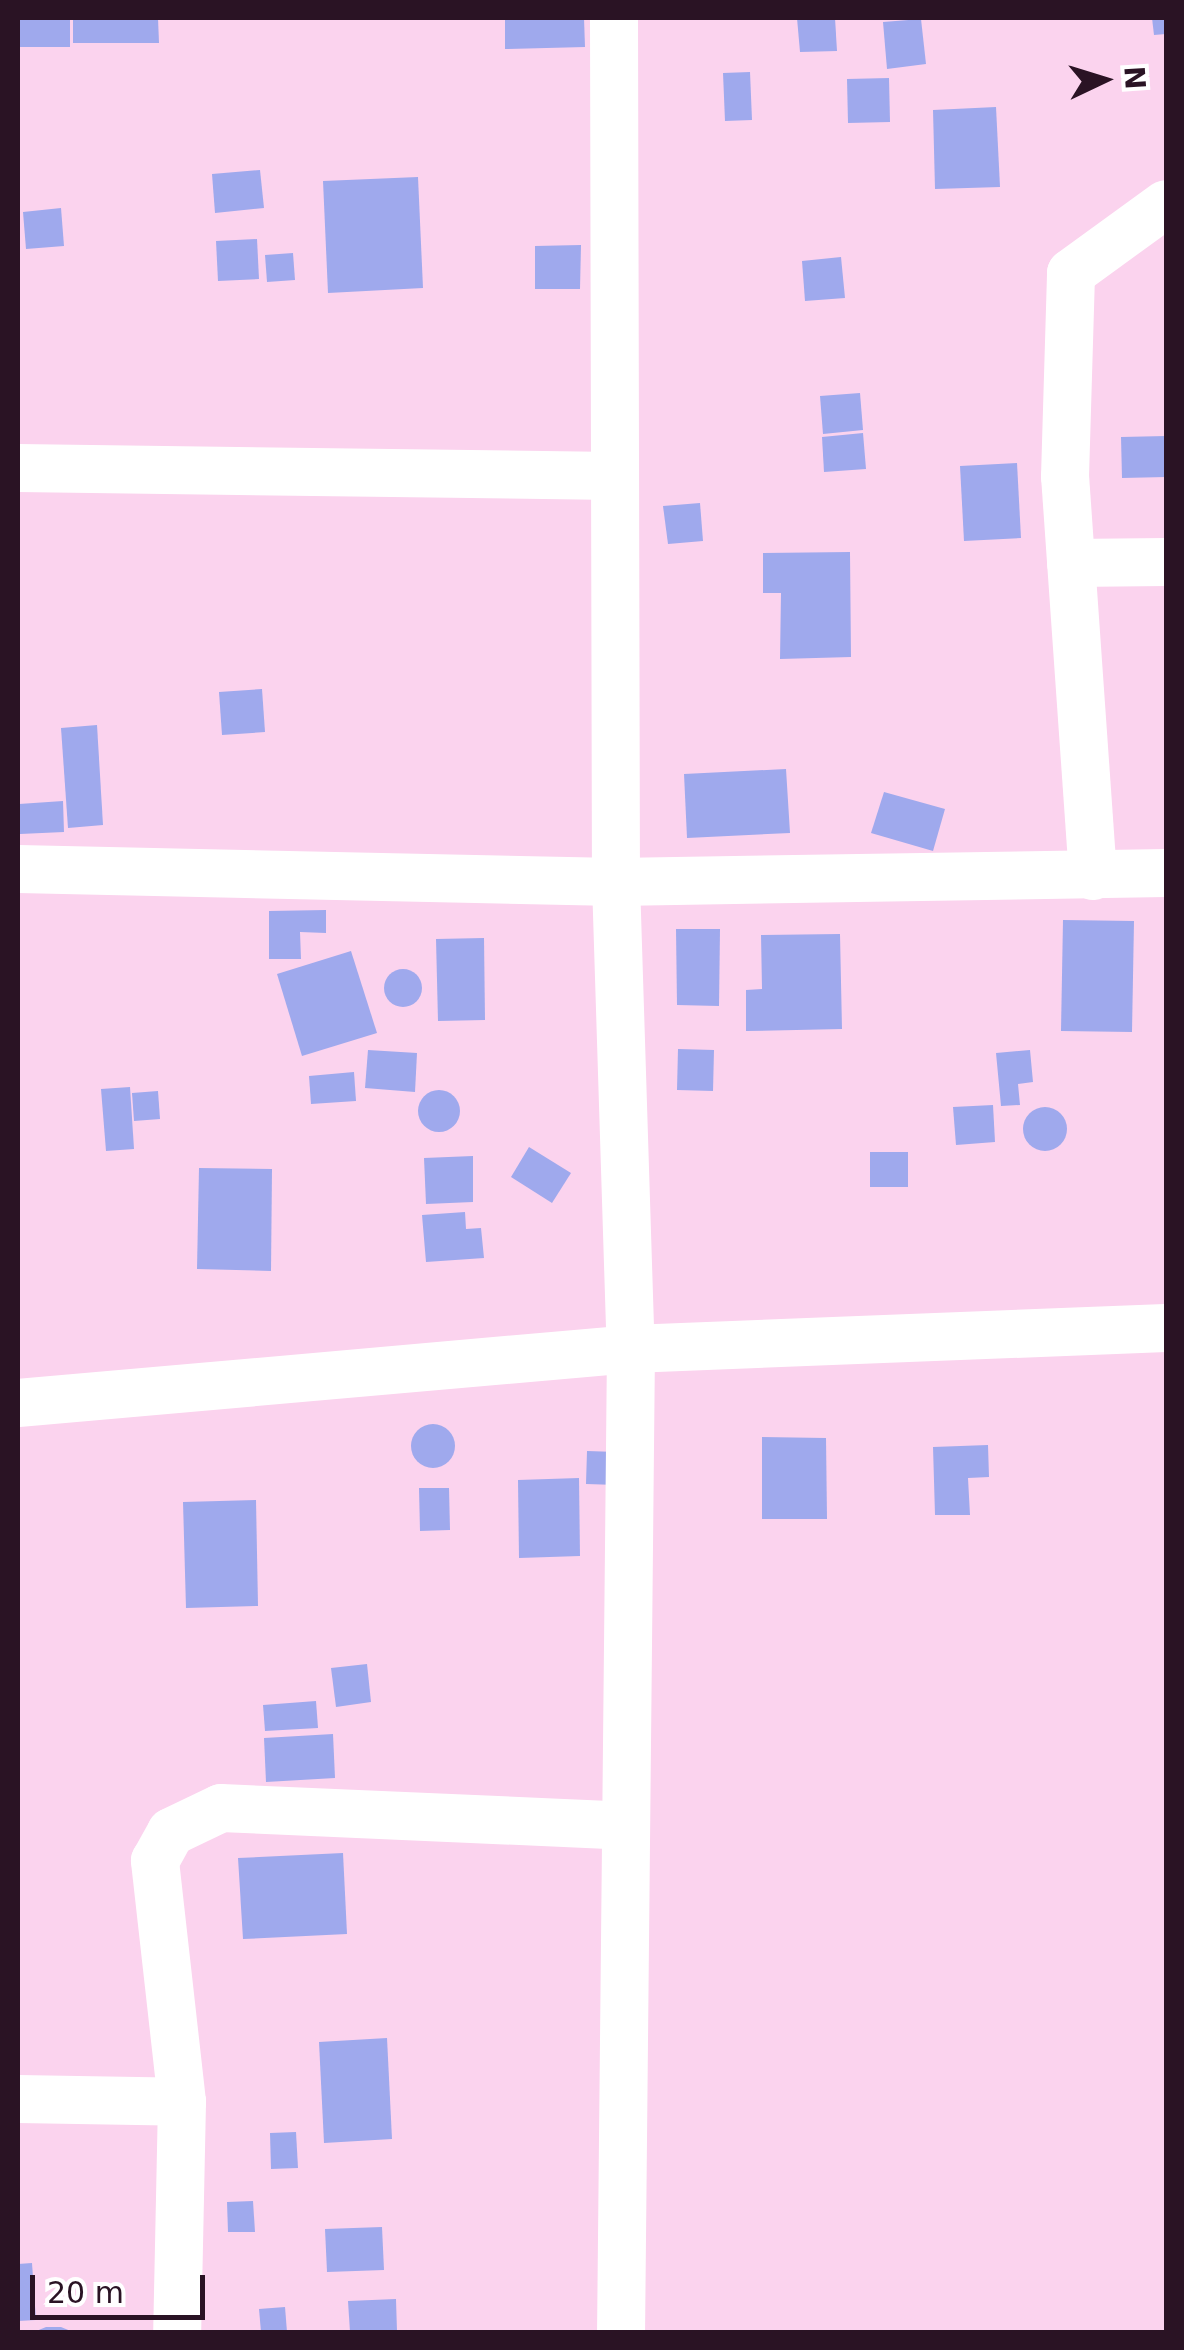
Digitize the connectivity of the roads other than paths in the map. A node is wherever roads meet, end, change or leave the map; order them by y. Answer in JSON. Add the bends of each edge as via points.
{"nodes":[{"id":1,"x":614,"y":18,"type":"edge"},
{"id":2,"x":1166,"y":204,"type":"edge"},
{"id":3,"x":18,"y":468,"type":"edge"},
{"id":4,"x":615,"y":476,"type":"junction"},
{"id":5,"x":1166,"y":562,"type":"edge"},
{"id":6,"x":1071,"y":563,"type":"junction"},
{"id":7,"x":18,"y":869,"type":"edge"},
{"id":8,"x":1166,"y":873,"type":"edge"},
{"id":9,"x":1093,"y":876,"type":"junction"},
{"id":10,"x":616,"y":882,"type":"junction"},
{"id":11,"x":1166,"y":1328,"type":"edge"},
{"id":12,"x":631,"y":1349,"type":"junction"},
{"id":13,"x":18,"y":1403,"type":"edge"},
{"id":14,"x":626,"y":1826,"type":"junction"},
{"id":15,"x":18,"y":2099,"type":"edge"},
{"id":16,"x":182,"y":2102,"type":"junction"},
{"id":17,"x":177,"y":2332,"type":"edge"},
{"id":18,"x":621,"y":2332,"type":"edge"}],
"edges":[{"from":1,"to":4,"type":"street"},
{"from":2,"to":6,"type":"street","via":[[1071,273]]},
{"from":3,"to":4,"type":"street"},
{"from":4,"to":10,"type":"street"},
{"from":5,"to":6,"type":"street"},
{"from":6,"to":9,"type":"street"},
{"from":7,"to":10,"type":"street"},
{"from":8,"to":9,"type":"street"},
{"from":9,"to":10,"type":"street"},
{"from":10,"to":12,"type":"street"},
{"from":11,"to":12,"type":"street"},
{"from":12,"to":13,"type":"street"},
{"from":12,"to":14,"type":"street"},
{"from":14,"to":16,"type":"street","via":[[221,1808],[172,1832],[155,1861]]},
{"from":14,"to":18,"type":"street"},
{"from":15,"to":16,"type":"street"},
{"from":16,"to":17,"type":"street"}]}
